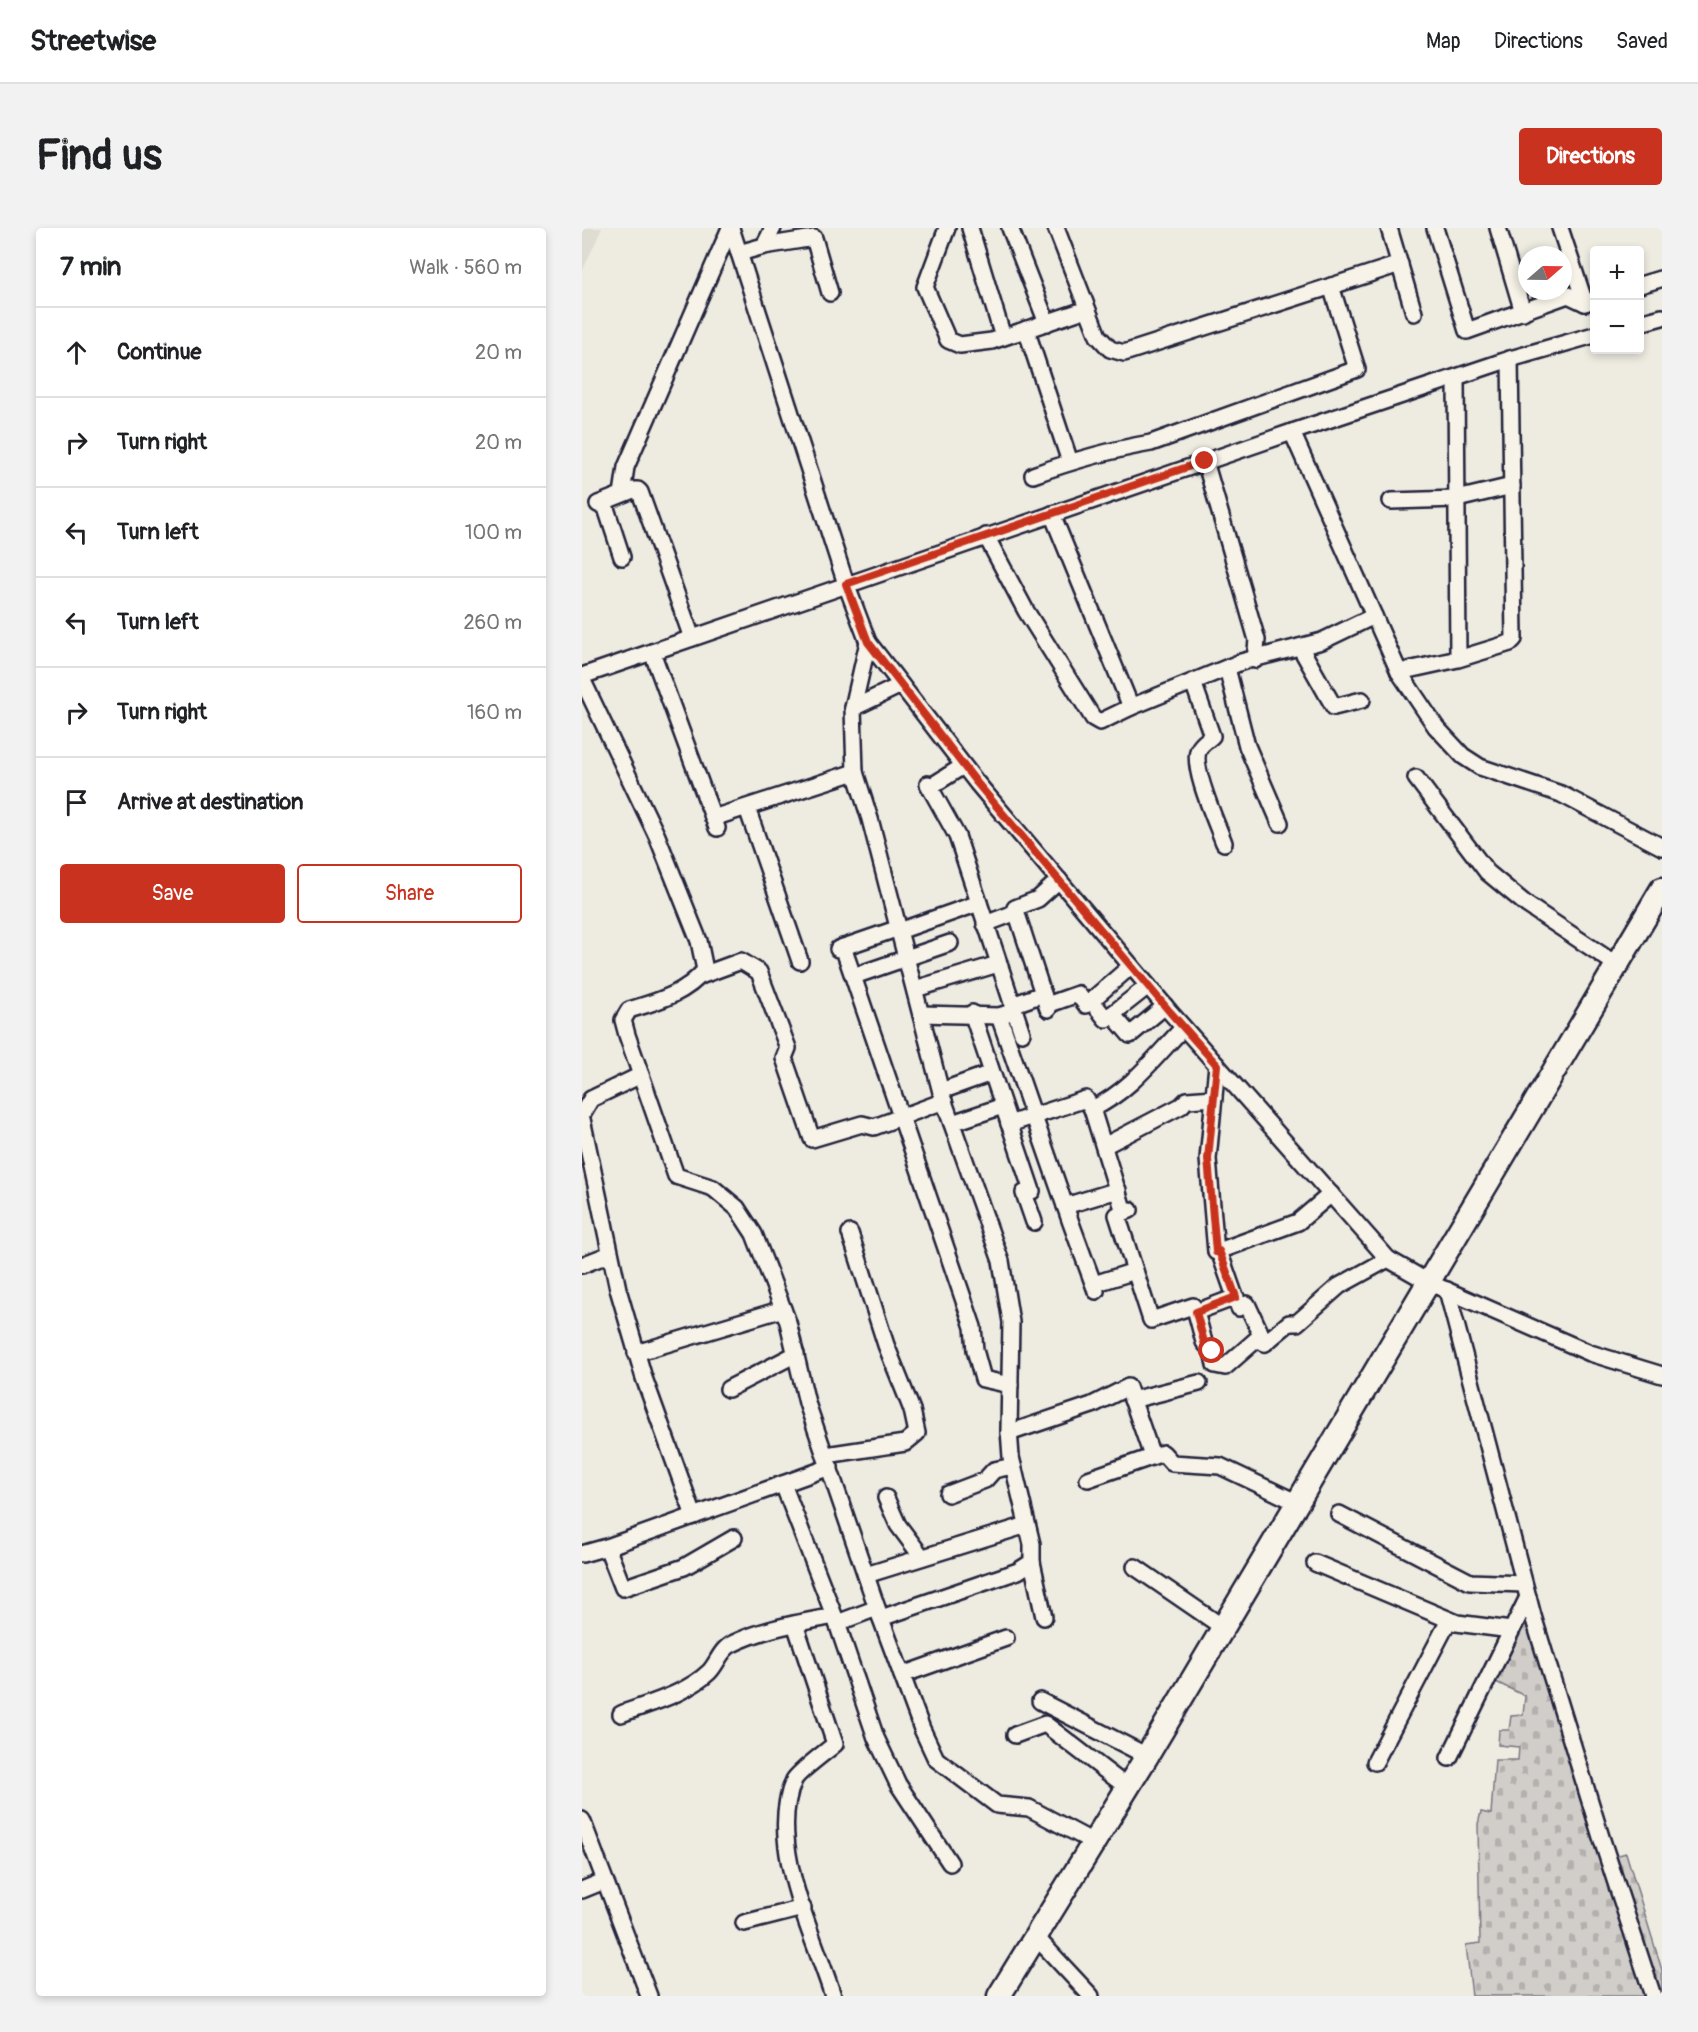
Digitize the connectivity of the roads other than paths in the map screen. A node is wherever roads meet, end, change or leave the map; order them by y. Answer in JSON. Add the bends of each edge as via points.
{"nodes":[{"id":1,"x":731,"y":228,"type":"edge"},
{"id":2,"x":773,"y":228,"type":"edge"},
{"id":3,"x":970,"y":228,"type":"edge"},
{"id":4,"x":1010,"y":228,"type":"edge"},
{"id":5,"x":1056,"y":228,"type":"edge"},
{"id":6,"x":1389,"y":228,"type":"edge"},
{"id":7,"x":1435,"y":228,"type":"edge"},
{"id":8,"x":1498,"y":228,"type":"edge"},
{"id":9,"x":1560,"y":228,"type":"edge"},
{"id":10,"x":945,"y":232,"type":"edge"},
{"id":11,"x":764,"y":246,"type":"junction"},
{"id":12,"x":739,"y":253,"type":"junction"},
{"id":13,"x":1400,"y":264,"type":"junction"},
{"id":14,"x":1660,"y":279,"type":"dead end"},
{"id":15,"x":1644,"y":284,"type":"edge"},
{"id":16,"x":1331,"y":286,"type":"junction"},
{"id":17,"x":830,"y":293,"type":"dead end"},
{"id":18,"x":1590,"y":302,"type":"edge"},
{"id":19,"x":1087,"y":309,"type":"junction"},
{"id":20,"x":1523,"y":312,"type":"junction"},
{"id":21,"x":1414,"y":313,"type":"dead end"},
{"id":22,"x":1662,"y":317,"type":"edge"},
{"id":23,"x":1047,"y":322,"type":"junction"},
{"id":24,"x":1644,"y":322,"type":"edge"},
{"id":25,"x":1026,"y":329,"type":"junction"},
{"id":26,"x":1003,"y":337,"type":"junction"},
{"id":27,"x":1590,"y":337,"type":"edge"},
{"id":28,"x":1510,"y":359,"type":"junction"},
{"id":29,"x":1456,"y":378,"type":"junction"},
{"id":30,"x":1292,"y":432,"type":"junction"},
{"id":31,"x":1205,"y":461,"type":"junction"},
{"id":32,"x":1070,"y":462,"type":"junction"},
{"id":33,"x":1033,"y":475,"type":"dead end"},
{"id":34,"x":1512,"y":486,"type":"junction"},
{"id":35,"x":622,"y":494,"type":"junction"},
{"id":36,"x":1457,"y":499,"type":"junction"},
{"id":37,"x":1391,"y":501,"type":"dead end"},
{"id":38,"x":1052,"y":514,"type":"junction"},
{"id":39,"x":986,"y":536,"type":"junction"},
{"id":40,"x":622,"y":558,"type":"dead end"},
{"id":41,"x":846,"y":584,"type":"junction"},
{"id":42,"x":1374,"y":616,"type":"junction"},
{"id":43,"x":692,"y":638,"type":"junction"},
{"id":44,"x":868,"y":642,"type":"junction"},
{"id":45,"x":1300,"y":647,"type":"junction"},
{"id":46,"x":652,"y":652,"type":"junction"},
{"id":47,"x":1458,"y":658,"type":"junction"},
{"id":48,"x":1255,"y":660,"type":"junction"},
{"id":49,"x":1227,"y":668,"type":"junction"},
{"id":50,"x":1398,"y":672,"type":"junction"},
{"id":51,"x":582,"y":678,"type":"edge"},
{"id":52,"x":1193,"y":682,"type":"junction"},
{"id":53,"x":901,"y":685,"type":"junction"},
{"id":54,"x":1362,"y":700,"type":"dead end"},
{"id":55,"x":1131,"y":707,"type":"junction"},
{"id":56,"x":853,"y":708,"type":"junction"},
{"id":57,"x":963,"y":766,"type":"junction"},
{"id":58,"x":855,"y":772,"type":"junction"},
{"id":59,"x":1416,"y":778,"type":"dead end"},
{"id":60,"x":747,"y":808,"type":"junction"},
{"id":61,"x":1280,"y":823,"type":"dead end"},
{"id":62,"x":1224,"y":843,"type":"dead end"},
{"id":63,"x":1662,"y":847,"type":"edge"},
{"id":64,"x":1059,"y":880,"type":"junction"},
{"id":65,"x":1662,"y":889,"type":"edge"},
{"id":66,"x":979,"y":903,"type":"junction"},
{"id":67,"x":1017,"y":912,"type":"junction"},
{"id":68,"x":985,"y":924,"type":"junction"},
{"id":69,"x":899,"y":930,"type":"junction"},
{"id":70,"x":950,"y":944,"type":"dead end"},
{"id":71,"x":906,"y":958,"type":"junction"},
{"id":72,"x":800,"y":961,"type":"dead end"},
{"id":73,"x":998,"y":964,"type":"junction"},
{"id":74,"x":1617,"y":964,"type":"junction"},
{"id":75,"x":1131,"y":966,"type":"junction"},
{"id":76,"x":700,"y":976,"type":"junction"},
{"id":77,"x":854,"y":976,"type":"junction"},
{"id":78,"x":1148,"y":986,"type":"junction"},
{"id":79,"x":915,"y":990,"type":"junction"},
{"id":80,"x":1091,"y":1000,"type":"junction"},
{"id":81,"x":1046,"y":1003,"type":"junction"},
{"id":82,"x":1165,"y":1006,"type":"junction"},
{"id":83,"x":1008,"y":1011,"type":"junction"},
{"id":84,"x":972,"y":1013,"type":"junction"},
{"id":85,"x":921,"y":1014,"type":"junction"},
{"id":86,"x":1112,"y":1014,"type":"junction"},
{"id":87,"x":1183,"y":1028,"type":"junction"},
{"id":88,"x":1022,"y":1033,"type":"dead end"},
{"id":89,"x":1217,"y":1065,"type":"junction"},
{"id":90,"x":991,"y":1073,"type":"junction"},
{"id":91,"x":641,"y":1075,"type":"junction"},
{"id":92,"x":943,"y":1096,"type":"junction"},
{"id":93,"x":1214,"y":1098,"type":"junction"},
{"id":94,"x":1003,"y":1106,"type":"junction"},
{"id":95,"x":1092,"y":1109,"type":"junction"},
{"id":96,"x":582,"y":1114,"type":"edge"},
{"id":97,"x":1035,"y":1115,"type":"junction"},
{"id":98,"x":902,"y":1116,"type":"junction"},
{"id":99,"x":582,"y":1119,"type":"edge"},
{"id":100,"x":952,"y":1123,"type":"junction"},
{"id":101,"x":1009,"y":1124,"type":"junction"},
{"id":102,"x":1104,"y":1146,"type":"junction"},
{"id":103,"x":1047,"y":1150,"type":"junction"},
{"id":104,"x":1021,"y":1159,"type":"junction"},
{"id":105,"x":1118,"y":1190,"type":"junction"},
{"id":106,"x":1330,"y":1194,"type":"junction"},
{"id":107,"x":1065,"y":1206,"type":"junction"},
{"id":108,"x":1034,"y":1222,"type":"dead end"},
{"id":109,"x":850,"y":1233,"type":"dead end"},
{"id":110,"x":1219,"y":1251,"type":"junction"},
{"id":111,"x":610,"y":1254,"type":"junction"},
{"id":112,"x":1388,"y":1259,"type":"junction"},
{"id":113,"x":582,"y":1265,"type":"edge"},
{"id":114,"x":1135,"y":1271,"type":"junction"},
{"id":115,"x":1438,"y":1287,"type":"junction"},
{"id":116,"x":1236,"y":1297,"type":"junction"},
{"id":117,"x":783,"y":1309,"type":"junction"},
{"id":118,"x":1196,"y":1312,"type":"junction"},
{"id":119,"x":1265,"y":1343,"type":"junction"},
{"id":120,"x":636,"y":1353,"type":"junction"},
{"id":121,"x":796,"y":1354,"type":"junction"},
{"id":122,"x":1662,"y":1375,"type":"edge"},
{"id":123,"x":1199,"y":1383,"type":"dead end"},
{"id":124,"x":1010,"y":1385,"type":"junction"},
{"id":125,"x":728,"y":1389,"type":"dead end"},
{"id":126,"x":1132,"y":1400,"type":"junction"},
{"id":127,"x":1009,"y":1433,"type":"junction"},
{"id":128,"x":1152,"y":1456,"type":"junction"},
{"id":129,"x":828,"y":1461,"type":"junction"},
{"id":130,"x":1013,"y":1466,"type":"junction"},
{"id":131,"x":1088,"y":1479,"type":"dead end"},
{"id":132,"x":783,"y":1484,"type":"junction"},
{"id":133,"x":948,"y":1494,"type":"dead end"},
{"id":134,"x":886,"y":1498,"type":"dead end"},
{"id":135,"x":1298,"y":1503,"type":"junction"},
{"id":136,"x":1339,"y":1514,"type":"dead end"},
{"id":137,"x":694,"y":1516,"type":"junction"},
{"id":138,"x":1027,"y":1525,"type":"junction"},
{"id":139,"x":734,"y":1538,"type":"dead end"},
{"id":140,"x":607,"y":1547,"type":"junction"},
{"id":141,"x":582,"y":1554,"type":"edge"},
{"id":142,"x":922,"y":1557,"type":"junction"},
{"id":143,"x":1032,"y":1562,"type":"junction"},
{"id":144,"x":1315,"y":1563,"type":"dead end"},
{"id":145,"x":1135,"y":1567,"type":"dead end"},
{"id":146,"x":867,"y":1575,"type":"junction"},
{"id":147,"x":1526,"y":1591,"type":"junction"},
{"id":148,"x":879,"y":1613,"type":"junction"},
{"id":149,"x":1044,"y":1617,"type":"dead end"},
{"id":150,"x":836,"y":1619,"type":"junction"},
{"id":151,"x":1449,"y":1620,"type":"junction"},
{"id":152,"x":795,"y":1624,"type":"junction"},
{"id":153,"x":1224,"y":1628,"type":"junction"},
{"id":154,"x":1511,"y":1630,"type":"junction"},
{"id":155,"x":1006,"y":1638,"type":"dead end"},
{"id":156,"x":902,"y":1675,"type":"junction"},
{"id":157,"x":1040,"y":1701,"type":"dead end"},
{"id":158,"x":621,"y":1714,"type":"dead end"},
{"id":159,"x":1015,"y":1735,"type":"dead end"},
{"id":160,"x":1147,"y":1756,"type":"junction"},
{"id":161,"x":1449,"y":1758,"type":"dead end"},
{"id":162,"x":1375,"y":1762,"type":"dead end"},
{"id":163,"x":1128,"y":1788,"type":"junction"},
{"id":164,"x":582,"y":1820,"type":"edge"},
{"id":165,"x":1095,"y":1843,"type":"junction"},
{"id":166,"x":950,"y":1863,"type":"dead end"},
{"id":167,"x":604,"y":1881,"type":"junction"},
{"id":168,"x":582,"y":1890,"type":"edge"},
{"id":169,"x":803,"y":1908,"type":"junction"},
{"id":170,"x":744,"y":1923,"type":"dead end"},
{"id":171,"x":1036,"y":1937,"type":"junction"},
{"id":172,"x":649,"y":1996,"type":"edge"},
{"id":173,"x":833,"y":1996,"type":"edge"},
{"id":174,"x":999,"y":1996,"type":"edge"},
{"id":175,"x":1091,"y":1996,"type":"edge"},
{"id":176,"x":1653,"y":1996,"type":"edge"}],
"edges":[{"from":1,"to":12,"type":"street"},
{"from":1,"to":35,"type":"street","via":[[626,467]]},
{"from":2,"to":11,"type":"street"},
{"from":3,"to":10,"type":"street"},
{"from":3,"to":26,"type":"street"},
{"from":4,"to":23,"type":"street"},
{"from":5,"to":19,"type":"street"},
{"from":6,"to":13,"type":"street"},
{"from":7,"to":20,"type":"street","via":[[1467,331]]},
{"from":8,"to":20,"type":"street"},
{"from":9,"to":18,"type":"street"},
{"from":10,"to":26,"type":"street","via":[[925,286],[948,340],[970,345]]},
{"from":11,"to":12,"type":"street"},
{"from":11,"to":17,"type":"street","via":[[814,238]]},
{"from":12,"to":41,"type":"street"},
{"from":13,"to":16,"type":"street"},
{"from":13,"to":21,"type":"street"},
{"from":14,"to":15,"type":"street"},
{"from":16,"to":19,"type":"street","via":[[1124,353],[1110,349],[1098,336]]},
{"from":16,"to":32,"type":"street","via":[[1357,369],[1151,443]]},
{"from":18,"to":20,"type":"street","via":[[1568,295]]},
{"from":19,"to":23,"type":"street"},
{"from":22,"to":24,"type":"street"},
{"from":23,"to":25,"type":"street"},
{"from":25,"to":26,"type":"street"},
{"from":25,"to":32,"type":"street"},
{"from":27,"to":28,"type":"street"},
{"from":28,"to":29,"type":"street"},
{"from":28,"to":34,"type":"street"},
{"from":29,"to":30,"type":"street"},
{"from":29,"to":36,"type":"street"},
{"from":30,"to":31,"type":"street"},
{"from":30,"to":42,"type":"street"},
{"from":31,"to":38,"type":"street"},
{"from":31,"to":48,"type":"street","via":[[1257,640]]},
{"from":32,"to":33,"type":"street"},
{"from":34,"to":36,"type":"street"},
{"from":34,"to":47,"type":"street","via":[[1514,639]]},
{"from":35,"to":40,"type":"street","via":[[601,503]]},
{"from":35,"to":43,"type":"street","via":[[640,492]]},
{"from":36,"to":37,"type":"street"},
{"from":36,"to":47,"type":"street"},
{"from":38,"to":39,"type":"street"},
{"from":38,"to":55,"type":"street"},
{"from":39,"to":41,"type":"street"},
{"from":39,"to":55,"type":"street","via":[[1026,612],[1094,718],[1100,722]]},
{"from":41,"to":43,"type":"street"},
{"from":41,"to":44,"type":"street"},
{"from":42,"to":45,"type":"street"},
{"from":42,"to":50,"type":"street"},
{"from":43,"to":46,"type":"street"},
{"from":44,"to":53,"type":"street"},
{"from":44,"to":56,"type":"street"},
{"from":45,"to":48,"type":"street"},
{"from":45,"to":54,"type":"street","via":[[1334,706]]},
{"from":46,"to":51,"type":"street"},
{"from":46,"to":60,"type":"street","via":[[715,823]]},
{"from":47,"to":50,"type":"street"},
{"from":48,"to":49,"type":"street"},
{"from":49,"to":52,"type":"street"},
{"from":49,"to":61,"type":"street","via":[[1247,746]]},
{"from":50,"to":63,"type":"street","via":[[1436,727],[1463,756],[1480,767],[1561,794]]},
{"from":51,"to":76,"type":"street","via":[[657,836],[699,941],[705,970]]},
{"from":52,"to":55,"type":"street"},
{"from":52,"to":62,"type":"street","via":[[1212,736],[1199,748],[1196,759]]},
{"from":53,"to":56,"type":"street"},
{"from":53,"to":57,"type":"street"},
{"from":56,"to":58,"type":"street"},
{"from":57,"to":64,"type":"street"},
{"from":57,"to":66,"type":"street","via":[[929,786],[957,836]]},
{"from":58,"to":60,"type":"street"},
{"from":58,"to":69,"type":"street"},
{"from":59,"to":74,"type":"street","via":[[1487,872],[1527,905]]},
{"from":60,"to":72,"type":"street"},
{"from":64,"to":67,"type":"street","via":[[1038,898],[1015,908]]},
{"from":64,"to":75,"type":"street"},
{"from":65,"to":74,"type":"main road"},
{"from":66,"to":68,"type":"street"},
{"from":66,"to":69,"type":"street"},
{"from":67,"to":68,"type":"street"},
{"from":67,"to":81,"type":"street"},
{"from":68,"to":73,"type":"street"},
{"from":69,"to":71,"type":"street"},
{"from":69,"to":77,"type":"street","via":[[840,948]]},
{"from":70,"to":71,"type":"street"},
{"from":71,"to":77,"type":"street"},
{"from":71,"to":79,"type":"street"},
{"from":73,"to":79,"type":"street"},
{"from":73,"to":83,"type":"street"},
{"from":74,"to":115,"type":"main road"},
{"from":75,"to":78,"type":"street"},
{"from":75,"to":80,"type":"street"},
{"from":76,"to":91,"type":"street","via":[[676,994],[629,1010],[623,1020]]},
{"from":76,"to":98,"type":"street","via":[[741,961],[759,972],[788,1048],[784,1058],[812,1139]]},
{"from":77,"to":98,"type":"street"},
{"from":78,"to":82,"type":"street"},
{"from":78,"to":86,"type":"street"},
{"from":79,"to":85,"type":"street"},
{"from":80,"to":81,"type":"street","via":[[1086,1005],[1078,994]]},
{"from":80,"to":86,"type":"street","via":[[1106,1019]]},
{"from":81,"to":83,"type":"street"},
{"from":82,"to":86,"type":"street","via":[[1130,1035]]},
{"from":82,"to":87,"type":"street"},
{"from":83,"to":84,"type":"street"},
{"from":83,"to":88,"type":"street"},
{"from":83,"to":97,"type":"street"},
{"from":84,"to":85,"type":"street"},
{"from":84,"to":90,"type":"street"},
{"from":85,"to":92,"type":"street"},
{"from":87,"to":89,"type":"street"},
{"from":87,"to":95,"type":"street","via":[[1131,1083]]},
{"from":89,"to":93,"type":"street"},
{"from":89,"to":106,"type":"street"},
{"from":90,"to":92,"type":"street"},
{"from":90,"to":94,"type":"street"},
{"from":91,"to":96,"type":"street","via":[[591,1099]]},
{"from":91,"to":117,"type":"street","via":[[676,1176],[713,1188],[737,1208],[754,1234]]},
{"from":92,"to":98,"type":"street"},
{"from":92,"to":100,"type":"street"},
{"from":93,"to":102,"type":"street","via":[[1187,1100]]},
{"from":93,"to":110,"type":"street","via":[[1208,1159],[1216,1252]]},
{"from":94,"to":100,"type":"street"},
{"from":94,"to":101,"type":"street"},
{"from":95,"to":97,"type":"street","via":[[1086,1099]]},
{"from":95,"to":102,"type":"street"},
{"from":97,"to":101,"type":"street"},
{"from":97,"to":103,"type":"street"},
{"from":98,"to":124,"type":"street","via":[[974,1327],[983,1379]]},
{"from":99,"to":111,"type":"street"},
{"from":100,"to":124,"type":"street","via":[[1001,1261],[1011,1322]]},
{"from":101,"to":104,"type":"street"},
{"from":102,"to":105,"type":"street"},
{"from":103,"to":104,"type":"street"},
{"from":103,"to":107,"type":"street"},
{"from":104,"to":108,"type":"street","via":[[1032,1191],[1024,1193]]},
{"from":105,"to":107,"type":"street"},
{"from":105,"to":114,"type":"street","via":[[1127,1211],[1117,1215]]},
{"from":106,"to":110,"type":"street","via":[[1298,1222]]},
{"from":106,"to":112,"type":"street"},
{"from":107,"to":114,"type":"street","via":[[1095,1287]]},
{"from":109,"to":129,"type":"street","via":[[917,1433],[905,1443]]},
{"from":110,"to":116,"type":"street"},
{"from":111,"to":113,"type":"street"},
{"from":111,"to":120,"type":"street"},
{"from":112,"to":115,"type":"street"},
{"from":112,"to":119,"type":"street","via":[[1339,1286],[1298,1323],[1289,1323]]},
{"from":114,"to":118,"type":"street","via":[[1151,1320],[1193,1306]]},
{"from":115,"to":122,"type":"street","via":[[1590,1353]]},
{"from":115,"to":135,"type":"main road"},
{"from":115,"to":147,"type":"street"},
{"from":116,"to":118,"type":"street"},
{"from":116,"to":119,"type":"street","via":[[1239,1308],[1247,1304]]},
{"from":117,"to":120,"type":"street"},
{"from":117,"to":121,"type":"street"},
{"from":118,"to":119,"type":"street","via":[[1215,1365],[1225,1367],[1257,1338]]},
{"from":120,"to":137,"type":"street"},
{"from":121,"to":125,"type":"street"},
{"from":121,"to":129,"type":"street","via":[[807,1403]]},
{"from":123,"to":126,"type":"street"},
{"from":124,"to":127,"type":"street"},
{"from":126,"to":127,"type":"street","via":[[1128,1387],[1092,1405]]},
{"from":126,"to":128,"type":"street"},
{"from":127,"to":130,"type":"street"},
{"from":128,"to":131,"type":"street"},
{"from":128,"to":135,"type":"street","via":[[1163,1453],[1172,1463],[1220,1466]]},
{"from":129,"to":132,"type":"street"},
{"from":129,"to":146,"type":"street"},
{"from":130,"to":133,"type":"street","via":[[994,1470],[985,1480]]},
{"from":130,"to":138,"type":"street"},
{"from":132,"to":137,"type":"street"},
{"from":132,"to":150,"type":"street"},
{"from":134,"to":142,"type":"street","via":[[898,1525]]},
{"from":135,"to":153,"type":"main road"},
{"from":136,"to":147,"type":"street","via":[[1470,1582]]},
{"from":137,"to":140,"type":"street"},
{"from":138,"to":142,"type":"street"},
{"from":138,"to":143,"type":"street"},
{"from":139,"to":140,"type":"street","via":[[684,1567],[623,1588]]},
{"from":140,"to":141,"type":"street"},
{"from":142,"to":146,"type":"street"},
{"from":143,"to":148,"type":"street","via":[[1002,1578]]},
{"from":143,"to":149,"type":"street"},
{"from":144,"to":151,"type":"street"},
{"from":145,"to":153,"type":"street"},
{"from":146,"to":148,"type":"street"},
{"from":147,"to":154,"type":"street"},
{"from":147,"to":176,"type":"street"},
{"from":148,"to":150,"type":"street"},
{"from":148,"to":156,"type":"street"},
{"from":150,"to":152,"type":"street"},
{"from":150,"to":166,"type":"street","via":[[876,1738],[898,1784]]},
{"from":151,"to":154,"type":"street"},
{"from":151,"to":162,"type":"street"},
{"from":152,"to":158,"type":"street","via":[[729,1645],[709,1672],[692,1684]]},
{"from":152,"to":169,"type":"street","via":[[835,1744],[795,1778],[788,1802],[785,1835],[790,1869]]},
{"from":153,"to":160,"type":"main road"},
{"from":154,"to":161,"type":"street"},
{"from":155,"to":156,"type":"street"},
{"from":156,"to":165,"type":"street","via":[[936,1759],[997,1805],[1029,1808]]},
{"from":157,"to":160,"type":"street"},
{"from":159,"to":163,"type":"street","via":[[1045,1724]]},
{"from":160,"to":163,"type":"main road"},
{"from":163,"to":165,"type":"main road"},
{"from":164,"to":167,"type":"street"},
{"from":165,"to":171,"type":"main road"},
{"from":167,"to":168,"type":"street"},
{"from":167,"to":172,"type":"street"},
{"from":169,"to":170,"type":"street"},
{"from":169,"to":173,"type":"street"},
{"from":171,"to":174,"type":"main road"},
{"from":171,"to":175,"type":"street"}]}
